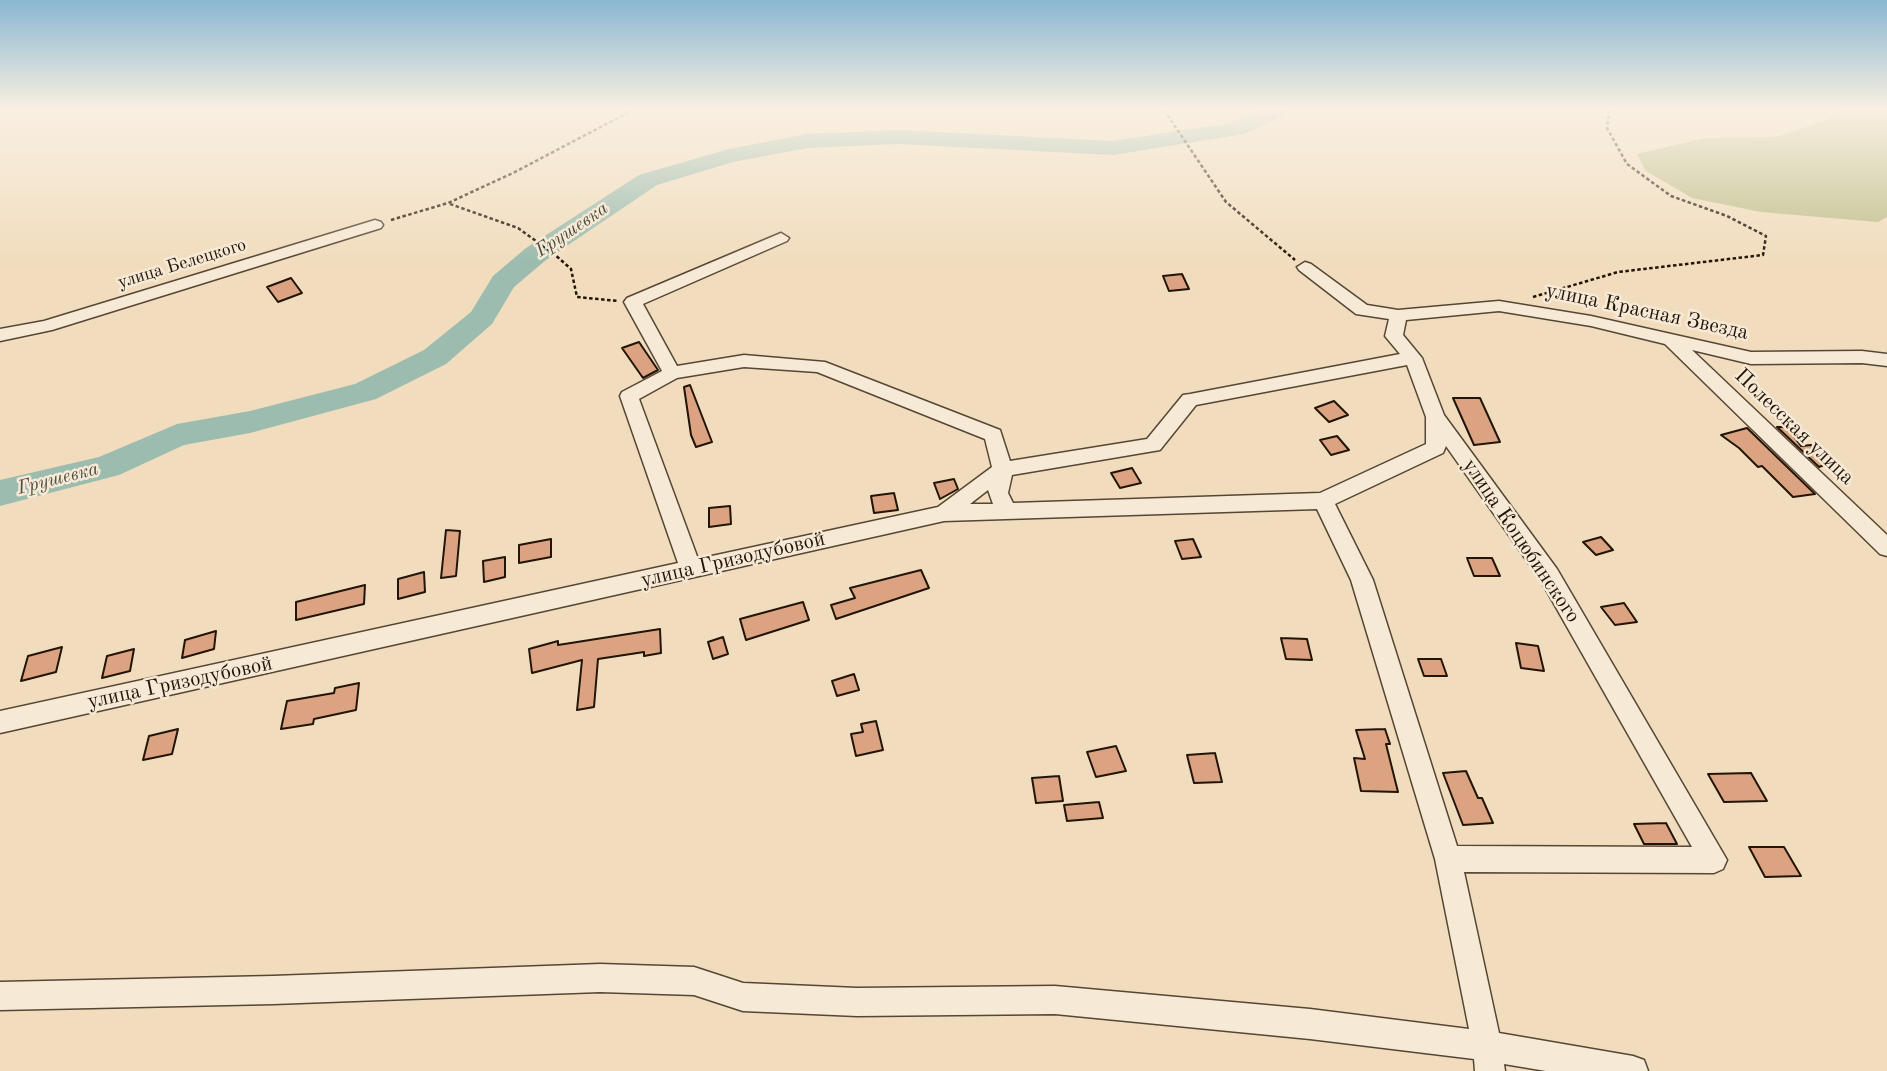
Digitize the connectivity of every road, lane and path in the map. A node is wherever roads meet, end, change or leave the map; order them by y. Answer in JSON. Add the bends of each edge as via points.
{"nodes":[{"id":1,"x":538,"y":160,"type":"edge"},
{"id":2,"x":1198,"y":160,"type":"edge"},
{"id":3,"x":1625,"y":160,"type":"edge"},
{"id":4,"x":449,"y":203,"type":"junction"},
{"id":5,"x":375,"y":225,"type":"joint"},
{"id":6,"x":781,"y":238,"type":"dead end"},
{"id":7,"x":1304,"y":267,"type":"joint"},
{"id":8,"x":633,"y":302,"type":"junction"},
{"id":9,"x":1499,"y":306,"type":"junction"},
{"id":10,"x":1398,"y":315,"type":"junction"},
{"id":11,"x":0,"y":335,"type":"edge"},
{"id":12,"x":1669,"y":339,"type":"junction"},
{"id":13,"x":1413,"y":358,"type":"junction"},
{"id":14,"x":1887,"y":360,"type":"edge"},
{"id":15,"x":671,"y":373,"type":"junction"},
{"id":16,"x":1435,"y":417,"type":"junction"},
{"id":17,"x":1003,"y":469,"type":"junction"},
{"id":18,"x":1322,"y":501,"type":"junction"},
{"id":19,"x":1006,"y":511,"type":"junction"},
{"id":20,"x":944,"y":513,"type":"junction"},
{"id":21,"x":1887,"y":548,"type":"edge"},
{"id":22,"x":691,"y":569,"type":"junction"},
{"id":23,"x":0,"y":722,"type":"edge"},
{"id":24,"x":1448,"y":859,"type":"junction"},
{"id":25,"x":0,"y":996,"type":"edge"},
{"id":26,"x":1489,"y":1058,"type":"edge"},
{"id":27,"x":1633,"y":1071,"type":"edge"}],
"edges":[{"from":1,"to":4,"type":"path"},
{"from":2,"to":7,"type":"path","via":[[1226,202]]},
{"from":3,"to":9,"type":"path","via":[[1671,196],[1766,236],[1763,255],[1618,272]]},
{"from":4,"to":5,"type":"path"},
{"from":4,"to":8,"type":"path","via":[[518,229],[553,253],[571,269],[577,298]]},
{"from":5,"to":11,"type":"street","name":"улица Белецкого","via":[[46,326]]},
{"from":6,"to":8,"type":"street"},
{"from":7,"to":10,"type":"street","via":[[1362,310]]},
{"from":8,"to":15,"type":"street"},
{"from":9,"to":10,"type":"street","name":"улица Красная Звезда"},
{"from":9,"to":12,"type":"street","name":"улица Красная Звезда"},
{"from":10,"to":13,"type":"street","name":"улица Коцюбинского","via":[[1394,335]]},
{"from":12,"to":14,"type":"street","name":"улица Красная Звезда","via":[[1751,358]]},
{"from":12,"to":21,"type":"street","name":"Полесская улица"},
{"from":13,"to":16,"type":"street","name":"улица Коцюбинского"},
{"from":13,"to":17,"type":"street","via":[[1190,400],[1153,445]]},
{"from":15,"to":17,"type":"street","via":[[744,361],[819,366],[993,435]]},
{"from":15,"to":22,"type":"street","via":[[629,396]]},
{"from":16,"to":18,"type":"street","name":"улица Гризодубовой","via":[[1436,448]]},
{"from":16,"to":24,"type":"street","name":"улица Коцюбинского","via":[[1549,575],[1714,860]]},
{"from":17,"to":19,"type":"street","via":[[998,493]]},
{"from":17,"to":20,"type":"street"},
{"from":18,"to":19,"type":"street","name":"улица Гризодубовой"},
{"from":18,"to":24,"type":"street","via":[[1362,580]]},
{"from":19,"to":20,"type":"street","name":"улица Гризодубовой"},
{"from":20,"to":22,"type":"street","name":"улица Гризодубовой"},
{"from":22,"to":23,"type":"street","name":"улица Гризодубовой"},
{"from":24,"to":26,"type":"street"},
{"from":25,"to":26,"type":"street","via":[[600,978],[694,981],[743,997],[857,1002],[1055,1000],[1310,1024]]},
{"from":26,"to":27,"type":"street"}]}
